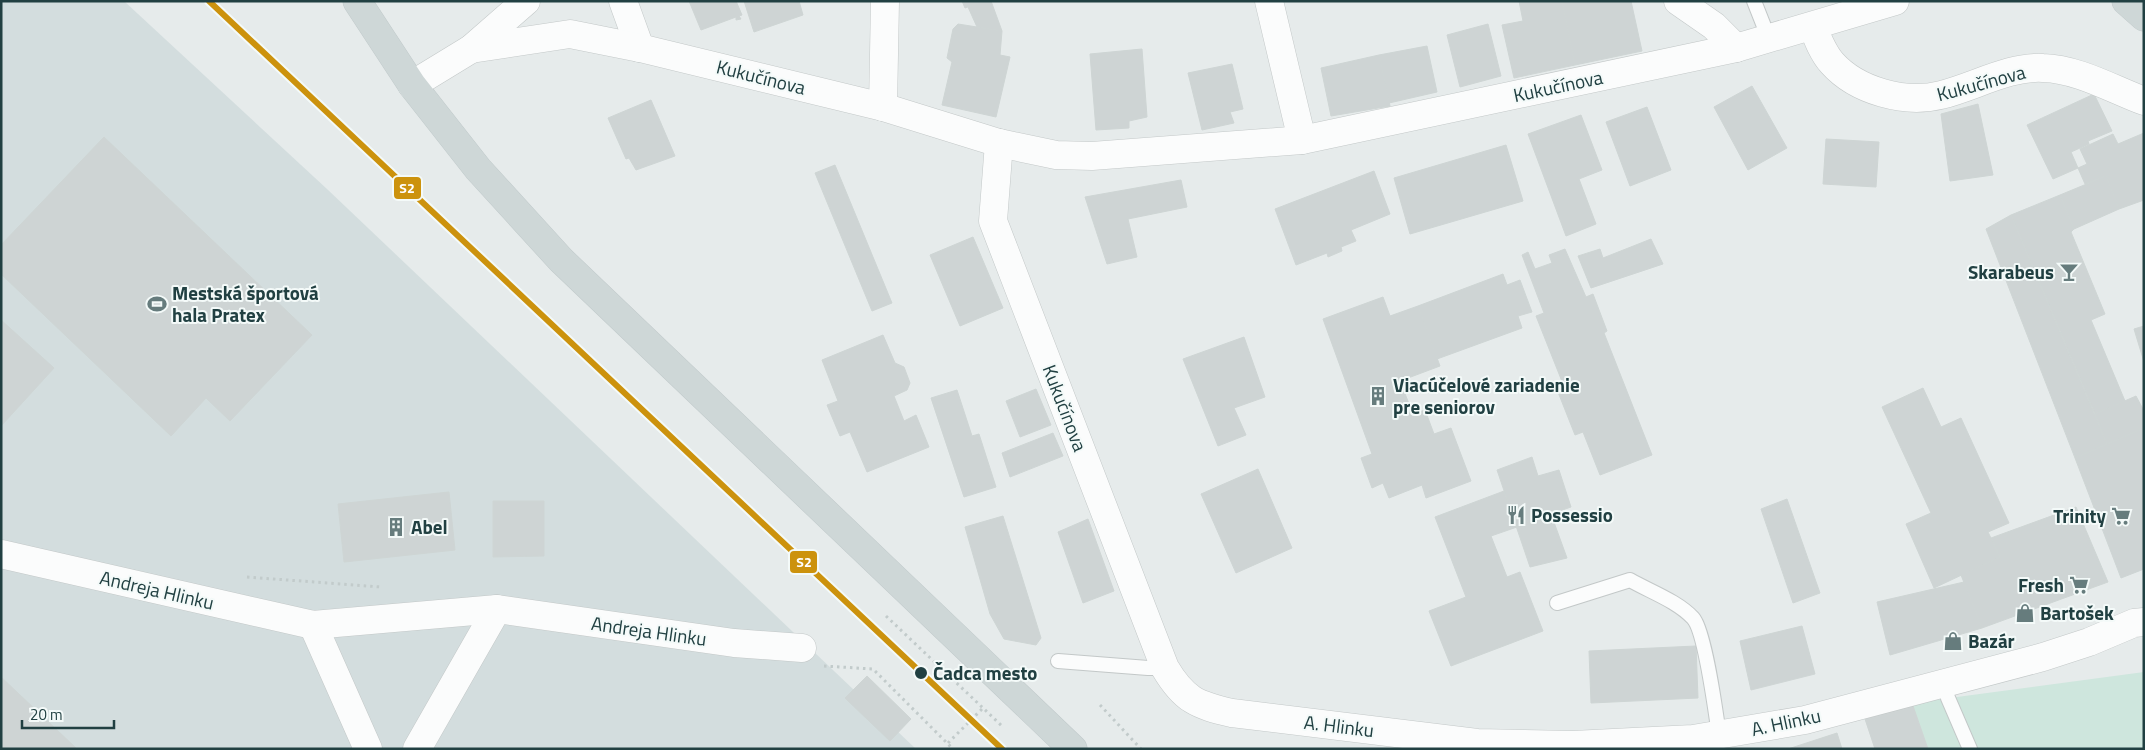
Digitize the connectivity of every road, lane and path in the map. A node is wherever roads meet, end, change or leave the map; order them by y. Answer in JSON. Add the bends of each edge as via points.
{"nodes":[{"id":1,"x":357,"y":1,"type":"edge"},
{"id":2,"x":526,"y":1,"type":"edge"},
{"id":3,"x":623,"y":1,"type":"edge"},
{"id":4,"x":885,"y":1,"type":"edge"},
{"id":5,"x":1269,"y":1,"type":"edge"},
{"id":6,"x":1678,"y":1,"type":"edge"},
{"id":7,"x":1754,"y":1,"type":"edge"},
{"id":8,"x":1895,"y":1,"type":"edge"},
{"id":9,"x":2126,"y":1,"type":"edge"},
{"id":10,"x":2144,"y":17,"type":"edge"},
{"id":11,"x":1812,"y":27,"type":"junction"},
{"id":12,"x":1768,"y":39,"type":"junction"},
{"id":13,"x":640,"y":48,"type":"junction"},
{"id":14,"x":1736,"y":48,"type":"junction"},
{"id":15,"x":472,"y":49,"type":"junction"},
{"id":16,"x":412,"y":85,"type":"junction"},
{"id":17,"x":2144,"y":101,"type":"edge"},
{"id":18,"x":883,"y":107,"type":"junction"},
{"id":19,"x":1302,"y":140,"type":"junction"},
{"id":20,"x":999,"y":143,"type":"junction"},
{"id":21,"x":1,"y":554,"type":"edge"},
{"id":22,"x":237,"y":576,"type":"dead end"},
{"id":23,"x":387,"y":588,"type":"dead end"},
{"id":24,"x":1557,"y":602,"type":"dead end"},
{"id":25,"x":497,"y":609,"type":"junction"},
{"id":26,"x":886,"y":616,"type":"dead end"},
{"id":27,"x":2144,"y":622,"type":"edge"},
{"id":28,"x":313,"y":625,"type":"junction"},
{"id":29,"x":809,"y":657,"type":"joint"},
{"id":30,"x":1058,"y":661,"type":"dead end"},
{"id":31,"x":1165,"y":668,"type":"junction"},
{"id":32,"x":1944,"y":683,"type":"junction"},
{"id":33,"x":1100,"y":705,"type":"dead end"},
{"id":34,"x":983,"y":708,"type":"junction"},
{"id":35,"x":1003,"y":727,"type":"dead end"},
{"id":36,"x":1719,"y":735,"type":"junction"},
{"id":37,"x":948,"y":743,"type":"junction"},
{"id":38,"x":368,"y":749,"type":"edge"},
{"id":39,"x":417,"y":749,"type":"edge"},
{"id":40,"x":953,"y":749,"type":"edge"},
{"id":41,"x":1073,"y":749,"type":"edge"},
{"id":42,"x":1141,"y":749,"type":"edge"},
{"id":43,"x":1970,"y":749,"type":"edge"}],
"edges":[{"from":1,"to":16,"type":"main road"},
{"from":2,"to":15,"type":"street"},
{"from":3,"to":13,"type":"street"},
{"from":4,"to":18,"type":"street"},
{"from":5,"to":19,"type":"street"},
{"from":6,"to":14,"type":"street","via":[[1714,26]]},
{"from":7,"to":12,"type":"lane"},
{"from":8,"to":11,"type":"street","name":"Kukučínova"},
{"from":9,"to":10,"type":"main road"},
{"from":11,"to":12,"type":"street","name":"Kukučínova"},
{"from":11,"to":17,"type":"street","name":"Kukučínova","via":[[1821,48],[1833,64],[1852,80],[1873,90],[1918,98],[1939,96],[2010,73],[2042,68],[2071,73]]},
{"from":12,"to":14,"type":"street","name":"Kukučínova"},
{"from":13,"to":15,"type":"street","name":"Kukučínova","via":[[570,34]]},
{"from":13,"to":18,"type":"street","name":"Kukučínova"},
{"from":14,"to":19,"type":"street","name":"Kukučínova"},
{"from":15,"to":16,"type":"street"},
{"from":16,"to":41,"type":"main road","via":[[478,169],[560,260]]},
{"from":18,"to":20,"type":"street","name":"Kukučínova"},
{"from":19,"to":20,"type":"street","name":"Kukučínova","via":[[1092,156],[1056,155]]},
{"from":20,"to":31,"type":"street","name":"Kukučínova","via":[[993,221]]},
{"from":21,"to":28,"type":"street","name":"Andreja Hlinku"},
{"from":22,"to":23,"type":"path"},
{"from":24,"to":36,"type":"lane","via":[[1630,580],[1694,619],[1710,677]]},
{"from":25,"to":28,"type":"street","name":"Andreja Hlinku"},
{"from":25,"to":29,"type":"street","name":"Andreja Hlinku"},
{"from":25,"to":39,"type":"street"},
{"from":26,"to":34,"type":"path"},
{"from":27,"to":32,"type":"street","name":"A. Hlinku","via":[[2042,657]]},
{"from":28,"to":38,"type":"street"},
{"from":29,"to":37,"type":"path","via":[[873,669]]},
{"from":30,"to":31,"type":"lane"},
{"from":31,"to":36,"type":"street","name":"A. Hlinku","via":[[1184,695],[1206,707],[1393,733],[1477,743],[1574,745],[1654,742]]},
{"from":32,"to":36,"type":"street","name":"A. Hlinku","via":[[1805,720]]},
{"from":32,"to":43,"type":"lane"},
{"from":33,"to":42,"type":"path"},
{"from":34,"to":35,"type":"path"},
{"from":34,"to":37,"type":"path"},
{"from":37,"to":40,"type":"path"}]}
